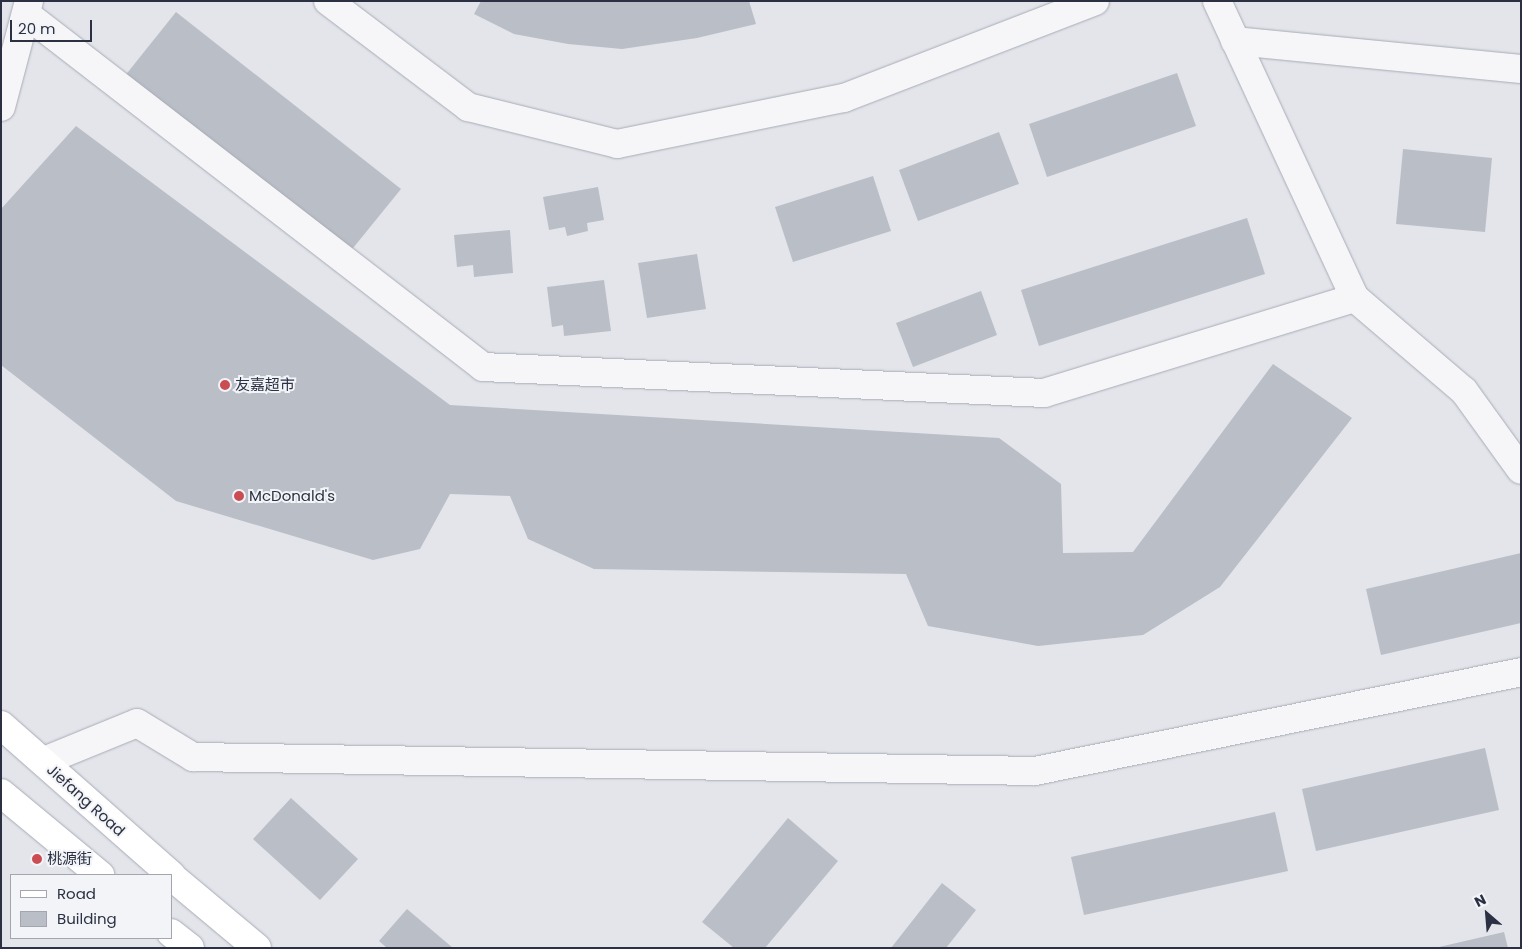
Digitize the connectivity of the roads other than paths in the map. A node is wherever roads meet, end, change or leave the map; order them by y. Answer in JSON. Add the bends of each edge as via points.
{"nodes":[{"id":1,"x":328,"y":1,"type":"edge"},
{"id":2,"x":1095,"y":1,"type":"edge"},
{"id":3,"x":1217,"y":1,"type":"edge"},
{"id":4,"x":28,"y":8,"type":"edge"},
{"id":5,"x":1235,"y":41,"type":"junction"},
{"id":6,"x":1521,"y":68,"type":"edge"},
{"id":7,"x":1,"y":107,"type":"edge"},
{"id":8,"x":1356,"y":298,"type":"junction"},
{"id":9,"x":1521,"y":470,"type":"edge"},
{"id":10,"x":1521,"y":672,"type":"edge"},
{"id":11,"x":1,"y":725,"type":"edge"},
{"id":12,"x":44,"y":761,"type":"junction"},
{"id":13,"x":1,"y":793,"type":"edge"},
{"id":14,"x":99,"y":874,"type":"edge"},
{"id":15,"x":170,"y":874,"type":"edge"},
{"id":16,"x":172,"y":876,"type":"edge"},
{"id":17,"x":172,"y":934,"type":"edge"},
{"id":18,"x":190,"y":948,"type":"edge"},
{"id":19,"x":257,"y":948,"type":"edge"}],
"edges":[{"from":1,"to":2,"type":"street","via":[[468,107],[617,144],[844,98]]},
{"from":3,"to":5,"type":"street"},
{"from":4,"to":7,"type":"street"},
{"from":4,"to":8,"type":"street","via":[[483,368],[1044,393]]},
{"from":5,"to":6,"type":"street"},
{"from":5,"to":8,"type":"street"},
{"from":8,"to":9,"type":"street","via":[[1464,391]]},
{"from":10,"to":12,"type":"street","via":[[1036,771],[194,757],[137,723]]},
{"from":11,"to":12,"type":"main road","name":"Jiefang Road"},
{"from":12,"to":15,"type":"main road","name":"Jiefang Road"},
{"from":13,"to":14,"type":"main road"},
{"from":16,"to":19,"type":"main road","name":"Jiefang Road"},
{"from":17,"to":18,"type":"main road"}]}
